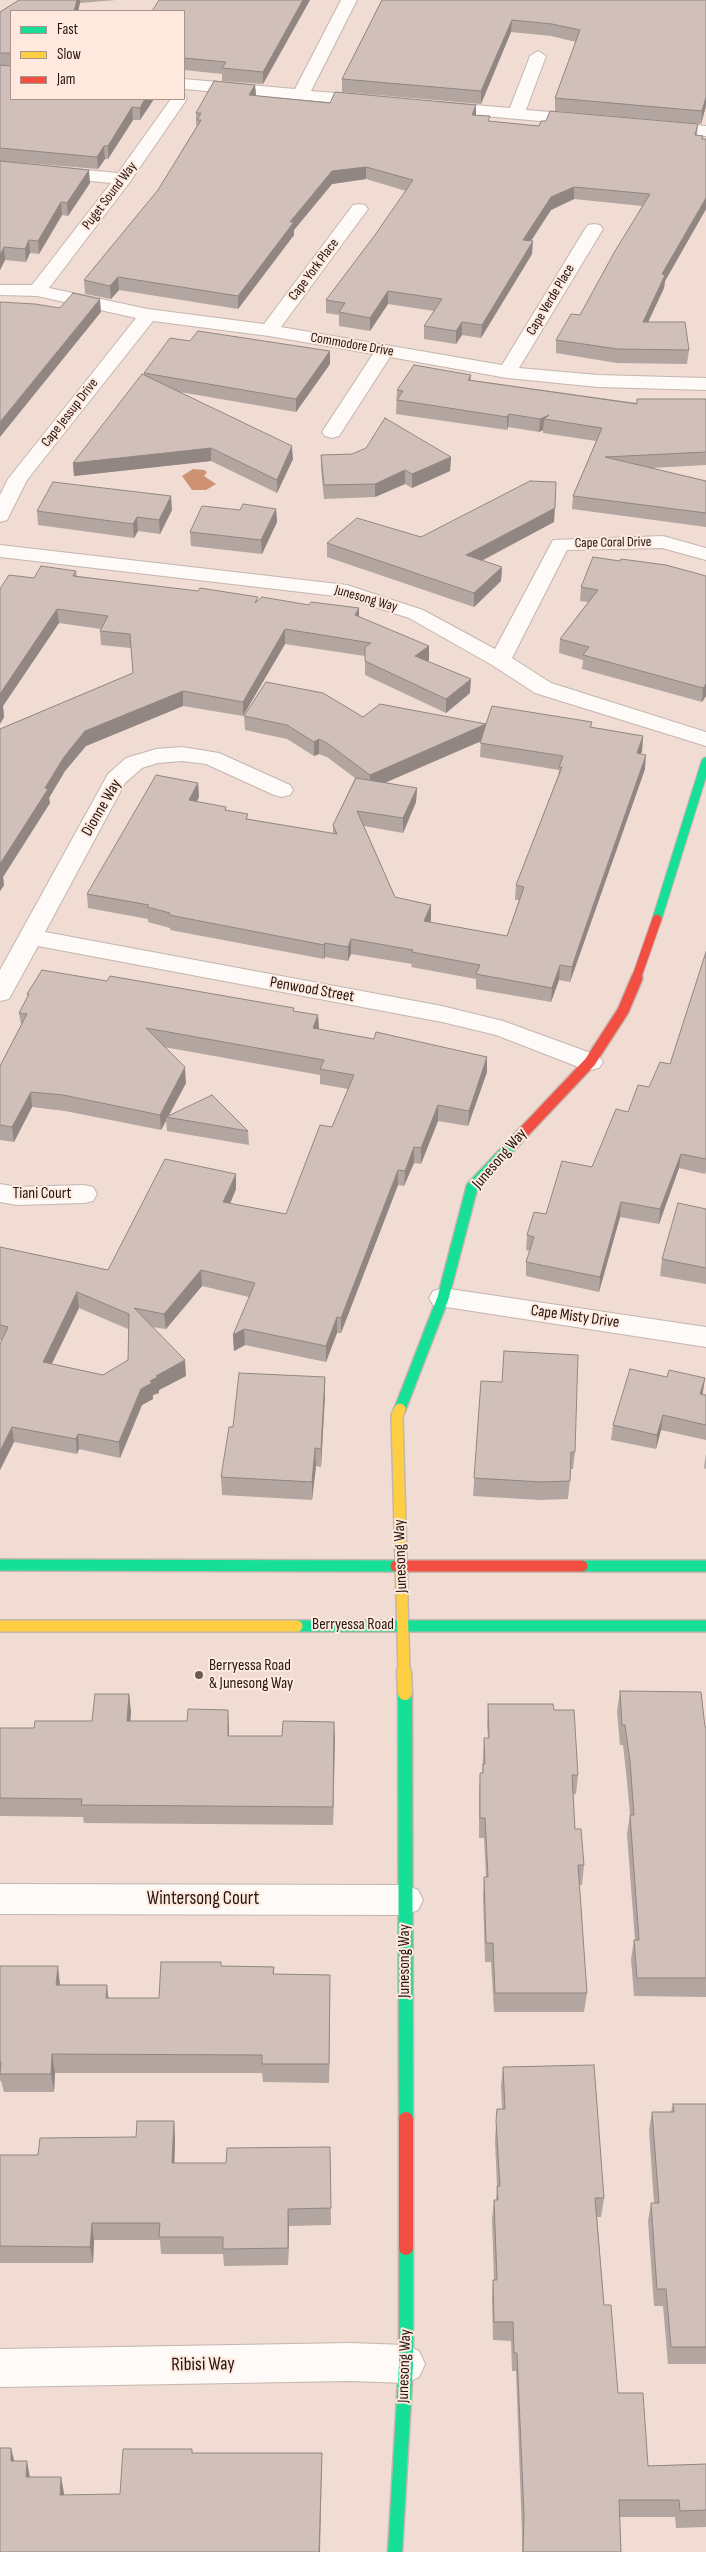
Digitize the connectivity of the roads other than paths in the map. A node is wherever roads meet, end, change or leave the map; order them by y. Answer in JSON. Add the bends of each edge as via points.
{"nodes":[{"id":1,"x":349,"y":0,"type":"edge"},
{"id":2,"x":538,"y":56,"type":"dead end"},
{"id":3,"x":185,"y":89,"type":"edge"},
{"id":4,"x":301,"y":94,"type":"junction"},
{"id":5,"x":177,"y":100,"type":"edge"},
{"id":6,"x":389,"y":102,"type":"edge"},
{"id":7,"x":418,"y":105,"type":"edge"},
{"id":8,"x":516,"y":114,"type":"junction"},
{"id":9,"x":602,"y":122,"type":"edge"},
{"id":10,"x":640,"y":125,"type":"edge"},
{"id":11,"x":706,"y":131,"type":"edge"},
{"id":12,"x":0,"y":167,"type":"edge"},
{"id":13,"x":123,"y":179,"type":"junction"},
{"id":14,"x":359,"y":209,"type":"dead end"},
{"id":15,"x":594,"y":229,"type":"dead end"},
{"id":16,"x":0,"y":290,"type":"edge"},
{"id":17,"x":37,"y":291,"type":"junction"},
{"id":18,"x":148,"y":315,"type":"junction"},
{"id":19,"x":269,"y":330,"type":"junction"},
{"id":20,"x":384,"y":351,"type":"junction"},
{"id":21,"x":507,"y":372,"type":"junction"},
{"id":22,"x":706,"y":384,"type":"edge"},
{"id":23,"x":332,"y":432,"type":"dead end"},
{"id":24,"x":0,"y":516,"type":"edge"},
{"id":25,"x":0,"y":551,"type":"edge"},
{"id":26,"x":706,"y":554,"type":"edge"},
{"id":27,"x":500,"y":660,"type":"junction"},
{"id":28,"x":706,"y":739,"type":"edge"},
{"id":29,"x":706,"y":762,"type":"edge"},
{"id":30,"x":282,"y":790,"type":"dead end"},
{"id":31,"x":31,"y":936,"type":"junction"},
{"id":32,"x":0,"y":993,"type":"edge"},
{"id":33,"x":590,"y":1062,"type":"junction"},
{"id":34,"x":0,"y":1193,"type":"edge"},
{"id":35,"x":84,"y":1194,"type":"dead end"},
{"id":36,"x":444,"y":1298,"type":"junction"},
{"id":37,"x":706,"y":1337,"type":"edge"},
{"id":38,"x":0,"y":1565,"type":"edge"},
{"id":39,"x":401,"y":1565,"type":"junction"},
{"id":40,"x":706,"y":1566,"type":"edge"},
{"id":41,"x":403,"y":1625,"type":"junction"},
{"id":42,"x":0,"y":1626,"type":"edge"},
{"id":43,"x":706,"y":1626,"type":"edge"},
{"id":44,"x":0,"y":1899,"type":"edge"},
{"id":45,"x":406,"y":1900,"type":"junction"},
{"id":46,"x":406,"y":2364,"type":"junction"},
{"id":47,"x":0,"y":2368,"type":"edge"},
{"id":48,"x":395,"y":2552,"type":"edge"}],
"edges":[{"from":1,"to":4,"type":"street"},
{"from":2,"to":8,"type":"street"},
{"from":3,"to":4,"type":"street"},
{"from":4,"to":6,"type":"street"},
{"from":5,"to":13,"type":"street","name":"Puget Sound Way"},
{"from":7,"to":8,"type":"street"},
{"from":8,"to":9,"type":"street"},
{"from":10,"to":11,"type":"street"},
{"from":12,"to":13,"type":"street"},
{"from":13,"to":17,"type":"street","name":"Puget Sound Way"},
{"from":14,"to":19,"type":"street","name":"Cape York Place"},
{"from":15,"to":21,"type":"street","name":"Cape Verde Place"},
{"from":16,"to":17,"type":"street","name":"Commodore Drive"},
{"from":17,"to":18,"type":"street","name":"Commodore Drive"},
{"from":18,"to":19,"type":"street","name":"Commodore Drive"},
{"from":18,"to":24,"type":"street","name":"Cape Jessup Drive","via":[[18,480]]},
{"from":19,"to":20,"type":"street","name":"Commodore Drive"},
{"from":20,"to":21,"type":"street","name":"Commodore Drive"},
{"from":20,"to":23,"type":"street"},
{"from":21,"to":22,"type":"street","name":"Commodore Drive","via":[[598,381]]},
{"from":25,"to":27,"type":"street","name":"Junesong Way","via":[[347,591],[416,614]]},
{"from":26,"to":27,"type":"street","name":"Cape Coral Drive","via":[[663,542],[560,544]]},
{"from":27,"to":28,"type":"street","name":"Junesong Way","via":[[543,688]]},
{"from":29,"to":33,"type":"street","name":"Junesong Way","via":[[642,966],[623,1011]]},
{"from":30,"to":31,"type":"street","name":"Dionne Way","via":[[211,758],[182,754],[156,756],[134,763],[116,779]]},
{"from":31,"to":32,"type":"street","name":"Dionne Way"},
{"from":31,"to":33,"type":"street","name":"Penwood Street","via":[[442,1014],[503,1030]]},
{"from":33,"to":36,"type":"street","name":"Junesong Way","via":[[472,1187]]},
{"from":34,"to":35,"type":"street","name":"Tiani Court","via":[[18,1196]]},
{"from":36,"to":37,"type":"street","name":"Cape Misty Drive"},
{"from":36,"to":39,"type":"street","name":"Junesong Way","via":[[397,1416]]},
{"from":38,"to":39,"type":"street"},
{"from":39,"to":40,"type":"street"},
{"from":39,"to":41,"type":"street","name":"Junesong Way"},
{"from":41,"to":42,"type":"street","name":"Berryessa Road"},
{"from":41,"to":43,"type":"street","name":"Berryessa Road"},
{"from":41,"to":45,"type":"street","name":"Junesong Way"},
{"from":44,"to":45,"type":"street","name":"Wintersong Court"},
{"from":45,"to":46,"type":"street","name":"Junesong Way"},
{"from":46,"to":47,"type":"street","name":"Ribisi Way","via":[[350,2362]]},
{"from":46,"to":48,"type":"street","name":"Junesong Way"}]}
